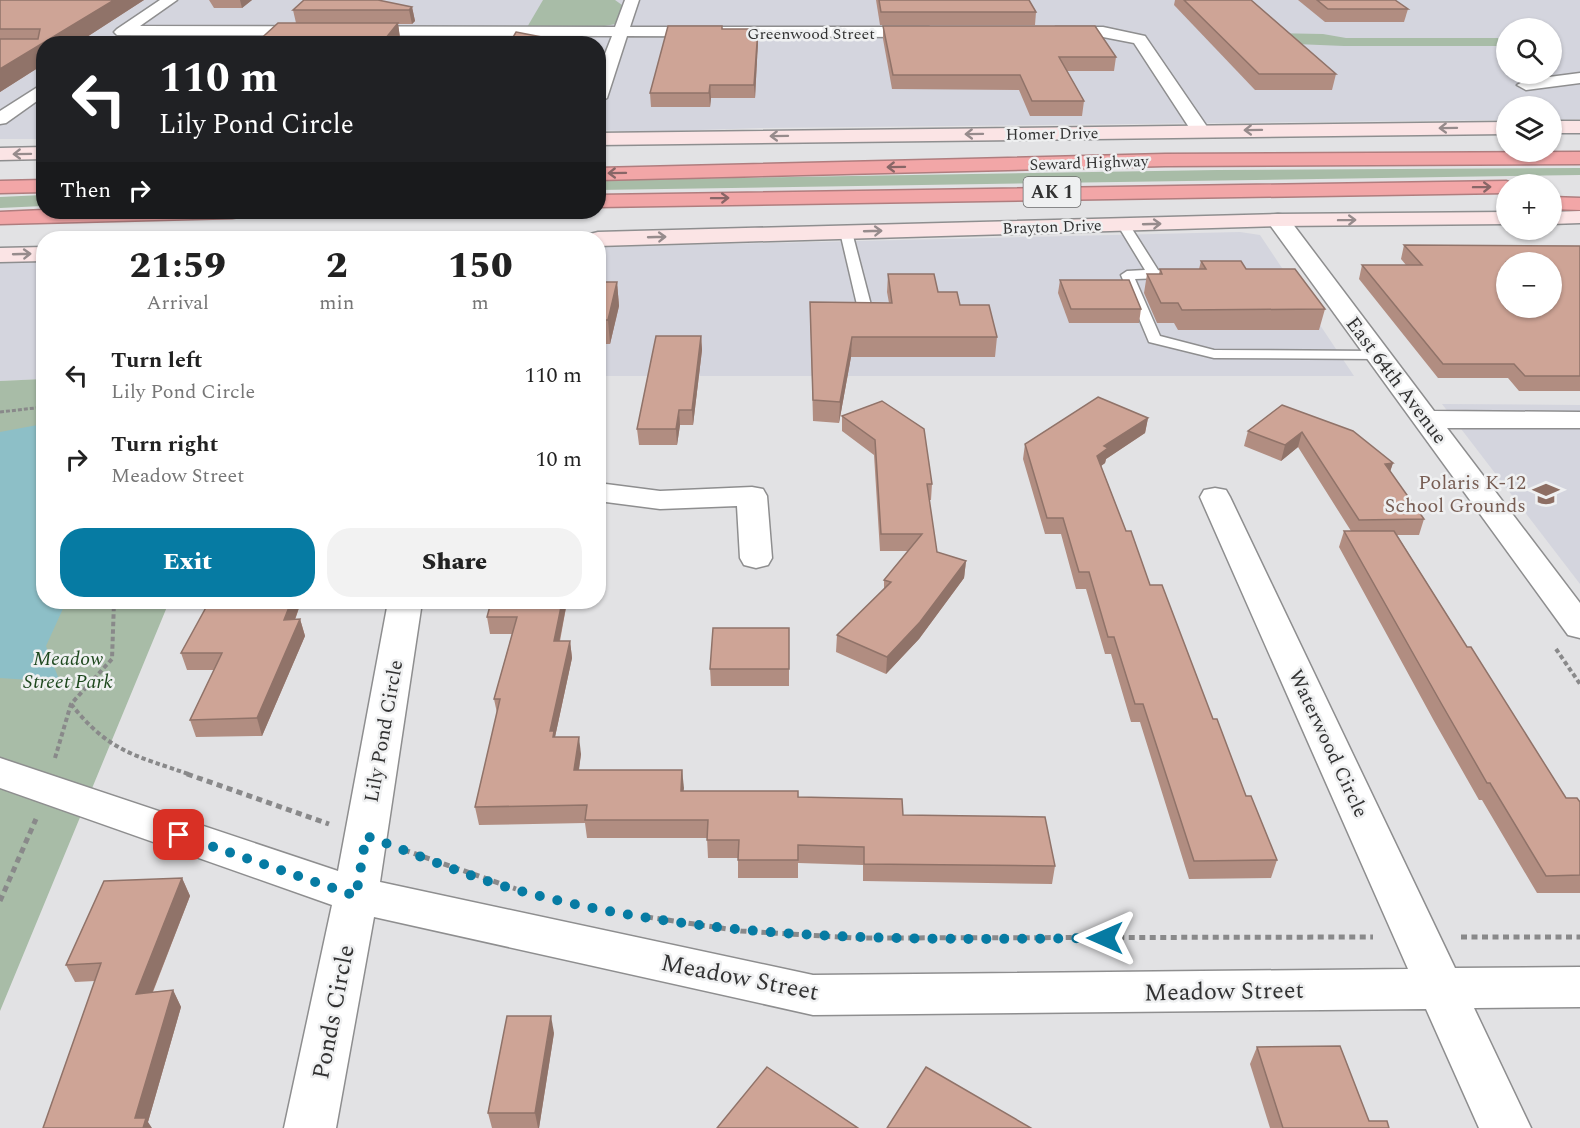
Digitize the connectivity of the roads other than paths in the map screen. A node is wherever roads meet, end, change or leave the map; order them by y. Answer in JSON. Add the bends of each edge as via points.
{"nodes":[{"id":1,"x":170,"y":0,"type":"edge"},
{"id":2,"x":632,"y":0,"type":"edge"},
{"id":3,"x":124,"y":31,"type":"junction"},
{"id":4,"x":950,"y":32,"type":"edge"},
{"id":5,"x":1044,"y":32,"type":"edge"},
{"id":6,"x":620,"y":33,"type":"junction"},
{"id":7,"x":117,"y":36,"type":"edge"},
{"id":8,"x":606,"y":74,"type":"edge"},
{"id":9,"x":1580,"y":78,"type":"edge"},
{"id":10,"x":1526,"y":85,"type":"dead end"},
{"id":11,"x":36,"y":94,"type":"edge"},
{"id":12,"x":0,"y":119,"type":"edge"},
{"id":13,"x":1562,"y":127,"type":"edge"},
{"id":14,"x":1580,"y":127,"type":"edge"},
{"id":15,"x":1496,"y":128,"type":"edge"},
{"id":16,"x":1201,"y":130,"type":"junction"},
{"id":17,"x":1580,"y":138,"type":"edge"},
{"id":18,"x":606,"y":139,"type":"edge"},
{"id":19,"x":1562,"y":139,"type":"edge"},
{"id":20,"x":1496,"y":143,"type":"edge"},
{"id":21,"x":36,"y":153,"type":"edge"},
{"id":22,"x":0,"y":154,"type":"edge"},
{"id":23,"x":1580,"y":158,"type":"edge"},
{"id":24,"x":1165,"y":160,"type":"junction"},
{"id":25,"x":606,"y":174,"type":"edge"},
{"id":26,"x":36,"y":186,"type":"edge"},
{"id":27,"x":1562,"y":186,"type":"edge"},
{"id":28,"x":1580,"y":186,"type":"edge"},
{"id":29,"x":1496,"y":187,"type":"edge"},
{"id":30,"x":0,"y":188,"type":"edge"},
{"id":31,"x":872,"y":195,"type":"junction"},
{"id":32,"x":606,"y":201,"type":"edge"},
{"id":33,"x":1496,"y":203,"type":"edge"},
{"id":34,"x":1562,"y":203,"type":"edge"},
{"id":35,"x":1580,"y":204,"type":"edge"},
{"id":36,"x":36,"y":217,"type":"edge"},
{"id":37,"x":0,"y":218,"type":"edge"},
{"id":38,"x":1496,"y":218,"type":"edge"},
{"id":39,"x":1562,"y":218,"type":"edge"},
{"id":40,"x":1580,"y":218,"type":"edge"},
{"id":41,"x":1278,"y":220,"type":"junction"},
{"id":42,"x":1123,"y":224,"type":"junction"},
{"id":43,"x":846,"y":232,"type":"junction"},
{"id":44,"x":606,"y":239,"type":"edge"},
{"id":45,"x":36,"y":254,"type":"edge"},
{"id":46,"x":0,"y":255,"type":"edge"},
{"id":47,"x":1154,"y":274,"type":"junction"},
{"id":48,"x":1177,"y":274,"type":"edge"},
{"id":49,"x":865,"y":309,"type":"edge"},
{"id":50,"x":1378,"y":355,"type":"junction"},
{"id":51,"x":1426,"y":419,"type":"junction"},
{"id":52,"x":1580,"y":420,"type":"edge"},
{"id":53,"x":606,"y":493,"type":"edge"},
{"id":54,"x":1215,"y":497,"type":"dead end"},
{"id":55,"x":756,"y":558,"type":"dead end"},
{"id":56,"x":404,"y":609,"type":"edge"},
{"id":57,"x":1580,"y":627,"type":"edge"},
{"id":58,"x":0,"y":773,"type":"edge"},
{"id":59,"x":356,"y":896,"type":"junction"},
{"id":60,"x":1580,"y":987,"type":"edge"},
{"id":61,"x":1442,"y":988,"type":"junction"},
{"id":62,"x":310,"y":1128,"type":"edge"},
{"id":63,"x":1505,"y":1128,"type":"edge"}],
"edges":[{"from":1,"to":3,"type":"street"},
{"from":2,"to":6,"type":"street"},
{"from":3,"to":6,"type":"street","name":"Greenwood Street"},
{"from":3,"to":7,"type":"street"},
{"from":4,"to":6,"type":"street","name":"Greenwood Street"},
{"from":5,"to":16,"type":"street","via":[[1103,32],[1139,39]]},
{"from":6,"to":8,"type":"street"},
{"from":9,"to":10,"type":"street"},
{"from":11,"to":12,"type":"street"},
{"from":13,"to":14,"type":"street"},
{"from":15,"to":16,"type":"street","name":"Homer Drive","one_way":true},
{"from":16,"to":18,"type":"street","name":"Homer Drive","one_way":true},
{"from":17,"to":19,"type":"highway"},
{"from":20,"to":24,"type":"highway"},
{"from":21,"to":22,"type":"street","one_way":true},
{"from":23,"to":24,"type":"highway","name":"Seward Highway","number":"AK 1"},
{"from":24,"to":25,"type":"highway","name":"Seward Highway","number":"AK 1","one_way":true},
{"from":26,"to":30,"type":"highway"},
{"from":27,"to":28,"type":"highway"},
{"from":31,"to":29,"type":"highway","name":"Seward Highway","number":"AK 1","one_way":true},
{"from":32,"to":31,"type":"highway","name":"Seward Highway","number":"AK 1","one_way":true},
{"from":31,"to":33,"type":"highway"},
{"from":34,"to":35,"type":"highway"},
{"from":36,"to":37,"type":"highway"},
{"from":41,"to":38,"type":"street","name":"Brayton Drive","one_way":true},
{"from":39,"to":40,"type":"street"},
{"from":42,"to":41,"type":"street","name":"Brayton Drive","one_way":true},
{"from":41,"to":50,"type":"street","name":"East 64th Avenue","via":[[1310,272]]},
{"from":43,"to":42,"type":"street","name":"Brayton Drive","one_way":true},
{"from":42,"to":47,"type":"lane"},
{"from":44,"to":43,"type":"street","name":"Brayton Drive","one_way":true},
{"from":43,"to":49,"type":"lane"},
{"from":46,"to":45,"type":"street","one_way":true},
{"from":47,"to":48,"type":"lane"},
{"from":47,"to":50,"type":"lane","via":[[1127,275],[1154,339],[1214,354]]},
{"from":50,"to":51,"type":"street","name":"East 64th Avenue"},
{"from":51,"to":52,"type":"street"},
{"from":51,"to":57,"type":"street","name":"East 64th Avenue"},
{"from":53,"to":55,"type":"street","via":[[660,500],[752,496]]},
{"from":54,"to":61,"type":"street","name":"Waterwood Circle"},
{"from":56,"to":59,"type":"street","name":"Lily Pond Circle"},
{"from":58,"to":59,"type":"street","name":"Meadow Street"},
{"from":59,"to":61,"type":"street","name":"Meadow Street","via":[[813,995]]},
{"from":59,"to":62,"type":"street","name":"Ponds Circle"},
{"from":60,"to":61,"type":"street","name":"Meadow Street"},
{"from":61,"to":63,"type":"street","name":"Waterwood Circle"}]}
